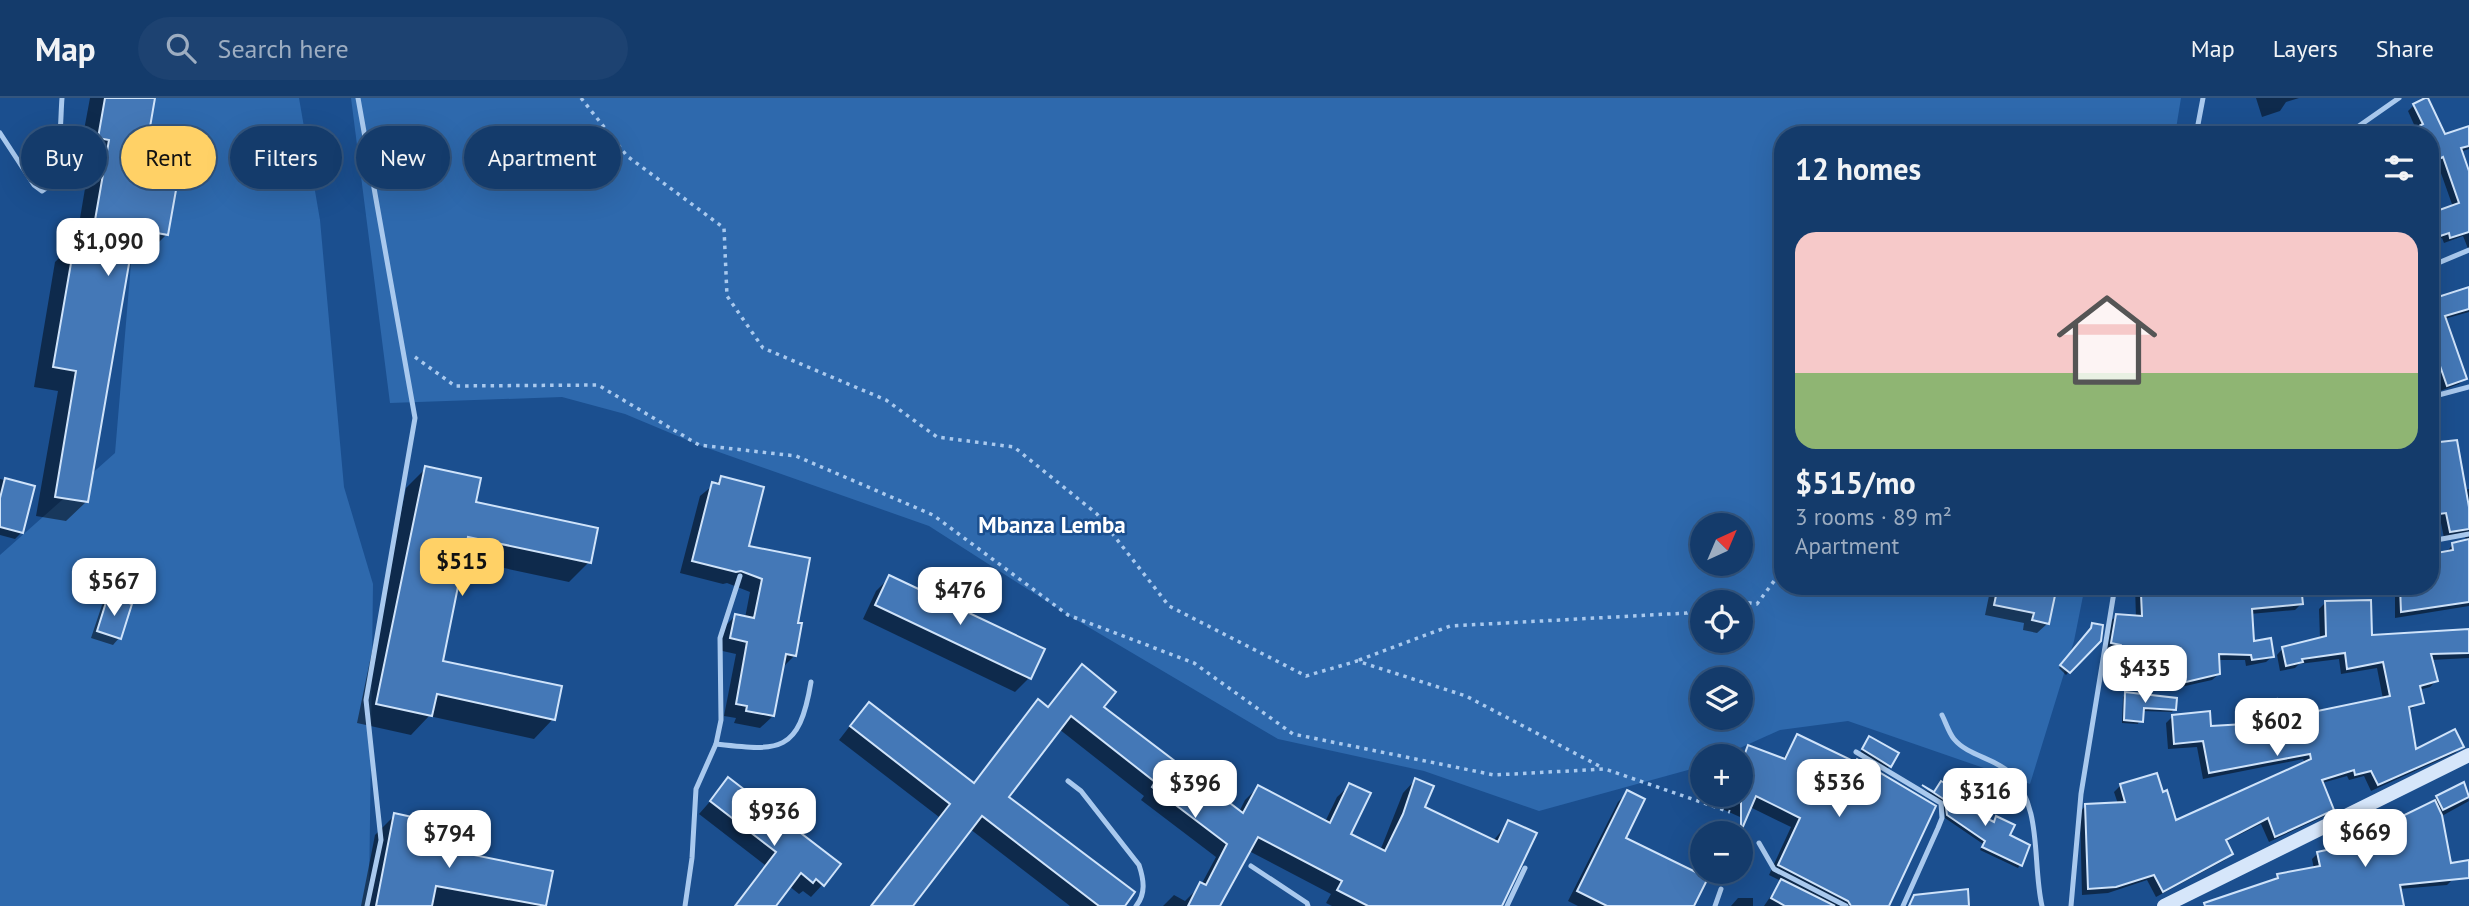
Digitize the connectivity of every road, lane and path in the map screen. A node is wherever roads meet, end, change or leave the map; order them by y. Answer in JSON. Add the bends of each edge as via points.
{"nodes":[{"id":1,"x":62,"y":98,"type":"edge"},
{"id":2,"x":358,"y":98,"type":"edge"},
{"id":3,"x":581,"y":98,"type":"edge"},
{"id":4,"x":2203,"y":98,"type":"edge"},
{"id":5,"x":2399,"y":98,"type":"edge"},
{"id":6,"x":2198,"y":126,"type":"edge"},
{"id":7,"x":2359,"y":126,"type":"edge"},
{"id":8,"x":0,"y":133,"type":"edge"},
{"id":9,"x":2469,"y":250,"type":"edge"},
{"id":10,"x":2439,"y":263,"type":"edge"},
{"id":11,"x":404,"y":349,"type":"junction"},
{"id":12,"x":2469,"y":387,"type":"edge"},
{"id":13,"x":2439,"y":395,"type":"edge"},
{"id":14,"x":2469,"y":534,"type":"edge"},
{"id":15,"x":2439,"y":540,"type":"edge"},
{"id":16,"x":740,"y":576,"type":"dead end"},
{"id":17,"x":1774,"y":581,"type":"edge"},
{"id":18,"x":2114,"y":595,"type":"edge"},
{"id":19,"x":1753,"y":603,"type":"edge"},
{"id":20,"x":1690,"y":612,"type":"edge"},
{"id":21,"x":1357,"y":661,"type":"junction"},
{"id":22,"x":811,"y":682,"type":"dead end"},
{"id":23,"x":1942,"y":715,"type":"dead end"},
{"id":24,"x":716,"y":744,"type":"junction"},
{"id":25,"x":1856,"y":752,"type":"dead end"},
{"id":26,"x":2469,"y":755,"type":"edge"},
{"id":27,"x":1605,"y":769,"type":"junction"},
{"id":28,"x":1068,"y":781,"type":"dead end"},
{"id":29,"x":1730,"y":812,"type":"dead end"},
{"id":30,"x":1759,"y":843,"type":"dead end"},
{"id":31,"x":1251,"y":866,"type":"dead end"},
{"id":32,"x":1525,"y":868,"type":"dead end"},
{"id":33,"x":1721,"y":889,"type":"dead end"},
{"id":34,"x":367,"y":906,"type":"edge"},
{"id":35,"x":685,"y":906,"type":"edge"},
{"id":36,"x":1136,"y":906,"type":"edge"},
{"id":37,"x":1308,"y":906,"type":"edge"},
{"id":38,"x":1507,"y":906,"type":"edge"},
{"id":39,"x":1715,"y":906,"type":"edge"},
{"id":40,"x":1846,"y":906,"type":"edge"},
{"id":41,"x":1903,"y":906,"type":"edge"},
{"id":42,"x":2042,"y":906,"type":"edge"},
{"id":43,"x":2071,"y":906,"type":"edge"},
{"id":44,"x":2164,"y":906,"type":"edge"}],
"edges":[{"from":1,"to":8,"type":"lane","via":[[55,173],[42,191]]},
{"from":2,"to":11,"type":"lane"},
{"from":3,"to":21,"type":"path","via":[[627,156],[724,228],[727,296],[763,348],[886,400],[937,437],[1014,447],[1097,514],[1169,606],[1306,676]]},
{"from":4,"to":6,"type":"lane"},
{"from":5,"to":7,"type":"lane"},
{"from":9,"to":10,"type":"lane"},
{"from":11,"to":27,"type":"path","via":[[455,386],[598,385],[699,445],[796,456],[858,482],[933,515],[1068,615],[1194,663],[1293,734],[1494,775]]},
{"from":11,"to":34,"type":"lane","via":[[414,429],[366,700],[381,840]]},
{"from":12,"to":13,"type":"lane"},
{"from":14,"to":15,"type":"lane"},
{"from":16,"to":24,"type":"lane","via":[[720,638],[721,720]]},
{"from":17,"to":19,"type":"path"},
{"from":18,"to":43,"type":"lane","via":[[2081,794]]},
{"from":20,"to":21,"type":"path","via":[[1450,626]]},
{"from":21,"to":27,"type":"path","via":[[1466,696]]},
{"from":22,"to":24,"type":"lane","via":[[800,721],[787,742],[766,750]]},
{"from":23,"to":42,"type":"lane","via":[[1955,741],[2008,770],[2024,791],[2035,832]]},
{"from":24,"to":35,"type":"lane","via":[[696,789]]},
{"from":25,"to":41,"type":"lane","via":[[1941,803],[1942,818]]},
{"from":26,"to":44,"type":"street"},
{"from":27,"to":29,"type":"path"},
{"from":28,"to":36,"type":"lane","via":[[1139,865],[1142,898]]},
{"from":30,"to":40,"type":"lane","via":[[1774,869]]},
{"from":31,"to":37,"type":"lane"},
{"from":32,"to":38,"type":"lane"},
{"from":33,"to":39,"type":"lane"}]}
